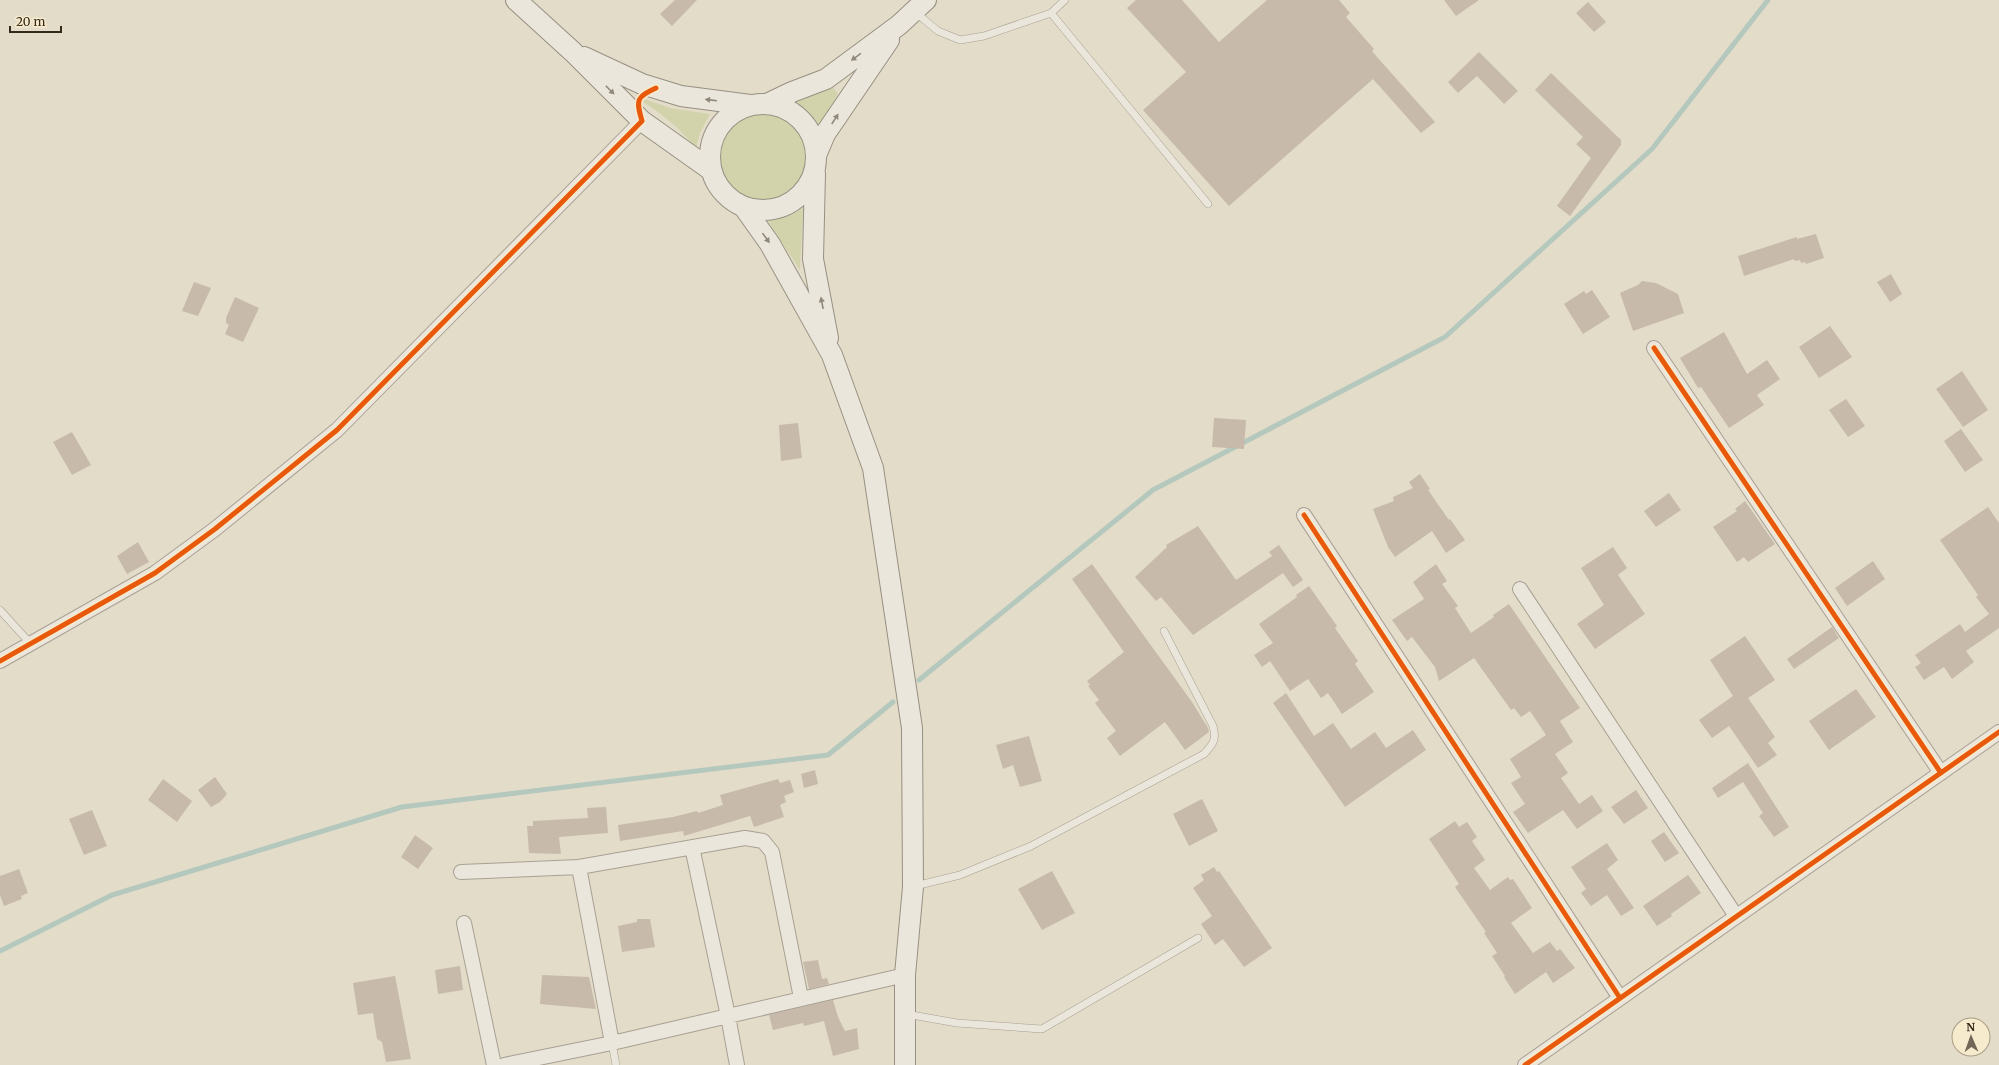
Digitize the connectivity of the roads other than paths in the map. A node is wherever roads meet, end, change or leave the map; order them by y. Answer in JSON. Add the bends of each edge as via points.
{"nodes":[{"id":1,"x":516,"y":0,"type":"edge"},
{"id":2,"x":1065,"y":0,"type":"edge"},
{"id":3,"x":920,"y":6,"type":"edge"},
{"id":4,"x":1051,"y":13,"type":"junction"},
{"id":5,"x":899,"y":25,"type":"junction"},
{"id":6,"x":573,"y":52,"type":"junction"},
{"id":7,"x":656,"y":88,"type":"junction"},
{"id":8,"x":759,"y":104,"type":"junction"},
{"id":9,"x":642,"y":122,"type":"junction"},
{"id":10,"x":816,"y":162,"type":"junction"},
{"id":11,"x":711,"y":170,"type":"junction"},
{"id":12,"x":1208,"y":204,"type":"dead end"},
{"id":13,"x":743,"y":206,"type":"junction"},
{"id":14,"x":1654,"y":348,"type":"dead end"},
{"id":15,"x":832,"y":355,"type":"junction"},
{"id":16,"x":1304,"y":515,"type":"dead end"},
{"id":17,"x":1520,"y":589,"type":"dead end"},
{"id":18,"x":0,"y":610,"type":"edge"},
{"id":19,"x":1164,"y":631,"type":"dead end"},
{"id":20,"x":31,"y":644,"type":"junction"},
{"id":21,"x":0,"y":661,"type":"edge"},
{"id":22,"x":1999,"y":732,"type":"edge"},
{"id":23,"x":1941,"y":773,"type":"junction"},
{"id":24,"x":692,"y":847,"type":"junction"},
{"id":25,"x":579,"y":867,"type":"junction"},
{"id":26,"x":461,"y":872,"type":"dead end"},
{"id":27,"x":913,"y":886,"type":"junction"},
{"id":28,"x":1736,"y":916,"type":"junction"},
{"id":29,"x":464,"y":923,"type":"dead end"},
{"id":30,"x":1198,"y":938,"type":"dead end"},
{"id":31,"x":905,"y":975,"type":"junction"},
{"id":32,"x":801,"y":998,"type":"junction"},
{"id":33,"x":1620,"y":998,"type":"junction"},
{"id":34,"x":906,"y":1014,"type":"junction"},
{"id":35,"x":728,"y":1016,"type":"junction"},
{"id":36,"x":612,"y":1043,"type":"junction"},
{"id":37,"x":1528,"y":1064,"type":"edge"},
{"id":38,"x":494,"y":1065,"type":"edge"},
{"id":39,"x":504,"y":1065,"type":"edge"},
{"id":40,"x":616,"y":1065,"type":"edge"},
{"id":41,"x":737,"y":1065,"type":"edge"},
{"id":42,"x":905,"y":1065,"type":"edge"}],
"edges":[{"from":1,"to":6,"type":"main road"},
{"from":2,"to":4,"type":"lane"},
{"from":3,"to":4,"type":"lane","via":[[938,31],[960,40],[984,36]]},
{"from":3,"to":5,"type":"main road"},
{"from":4,"to":12,"type":"lane"},
{"from":5,"to":8,"type":"main road","one_way":true,"via":[[826,79]]},
{"from":10,"to":5,"type":"main road","one_way":true,"via":[[825,134]]},
{"from":6,"to":7,"type":"main road"},
{"from":6,"to":9,"type":"main road","one_way":true},
{"from":8,"to":7,"type":"main road","one_way":true,"via":[[681,96]]},
{"from":7,"to":9,"type":"main road","via":[[643,94],[639,99],[637,106]]},
{"from":8,"to":10,"type":"main road","via":[[786,108],[802,119],[812,135]]},
{"from":8,"to":11,"type":"main road","via":[[734,111],[721,122],[712,137],[709,153]]},
{"from":9,"to":11,"type":"main road"},
{"from":9,"to":20,"type":"street","via":[[337,430],[155,573]]},
{"from":10,"to":13,"type":"main road","via":[[807,187],[795,200],[778,208],[760,210]]},
{"from":15,"to":10,"type":"main road","one_way":true,"via":[[814,259]]},
{"from":11,"to":13,"type":"main road","via":[[717,186],[728,198]]},
{"from":13,"to":15,"type":"main road","one_way":true,"via":[[770,244]]},
{"from":14,"to":23,"type":"street"},
{"from":15,"to":27,"type":"main road","via":[[873,468],[912,728]]},
{"from":16,"to":33,"type":"street"},
{"from":17,"to":28,"type":"street"},
{"from":18,"to":20,"type":"lane"},
{"from":19,"to":27,"type":"lane","via":[[1213,726],[1216,736],[1204,754],[1031,846],[960,875]]},
{"from":20,"to":21,"type":"street"},
{"from":22,"to":23,"type":"street"},
{"from":23,"to":28,"type":"street"},
{"from":24,"to":25,"type":"street"},
{"from":24,"to":32,"type":"street","via":[[745,838],[763,840],[772,852]]},
{"from":24,"to":35,"type":"street"},
{"from":25,"to":26,"type":"street"},
{"from":25,"to":36,"type":"street"},
{"from":27,"to":31,"type":"main road"},
{"from":28,"to":33,"type":"street"},
{"from":29,"to":38,"type":"street"},
{"from":30,"to":34,"type":"lane","via":[[1042,1029],[957,1023]]},
{"from":31,"to":32,"type":"street"},
{"from":31,"to":34,"type":"main road"},
{"from":32,"to":35,"type":"street"},
{"from":33,"to":37,"type":"street"},
{"from":34,"to":42,"type":"main road"},
{"from":35,"to":36,"type":"street"},
{"from":35,"to":41,"type":"street"},
{"from":36,"to":39,"type":"street"},
{"from":36,"to":40,"type":"lane"}]}
